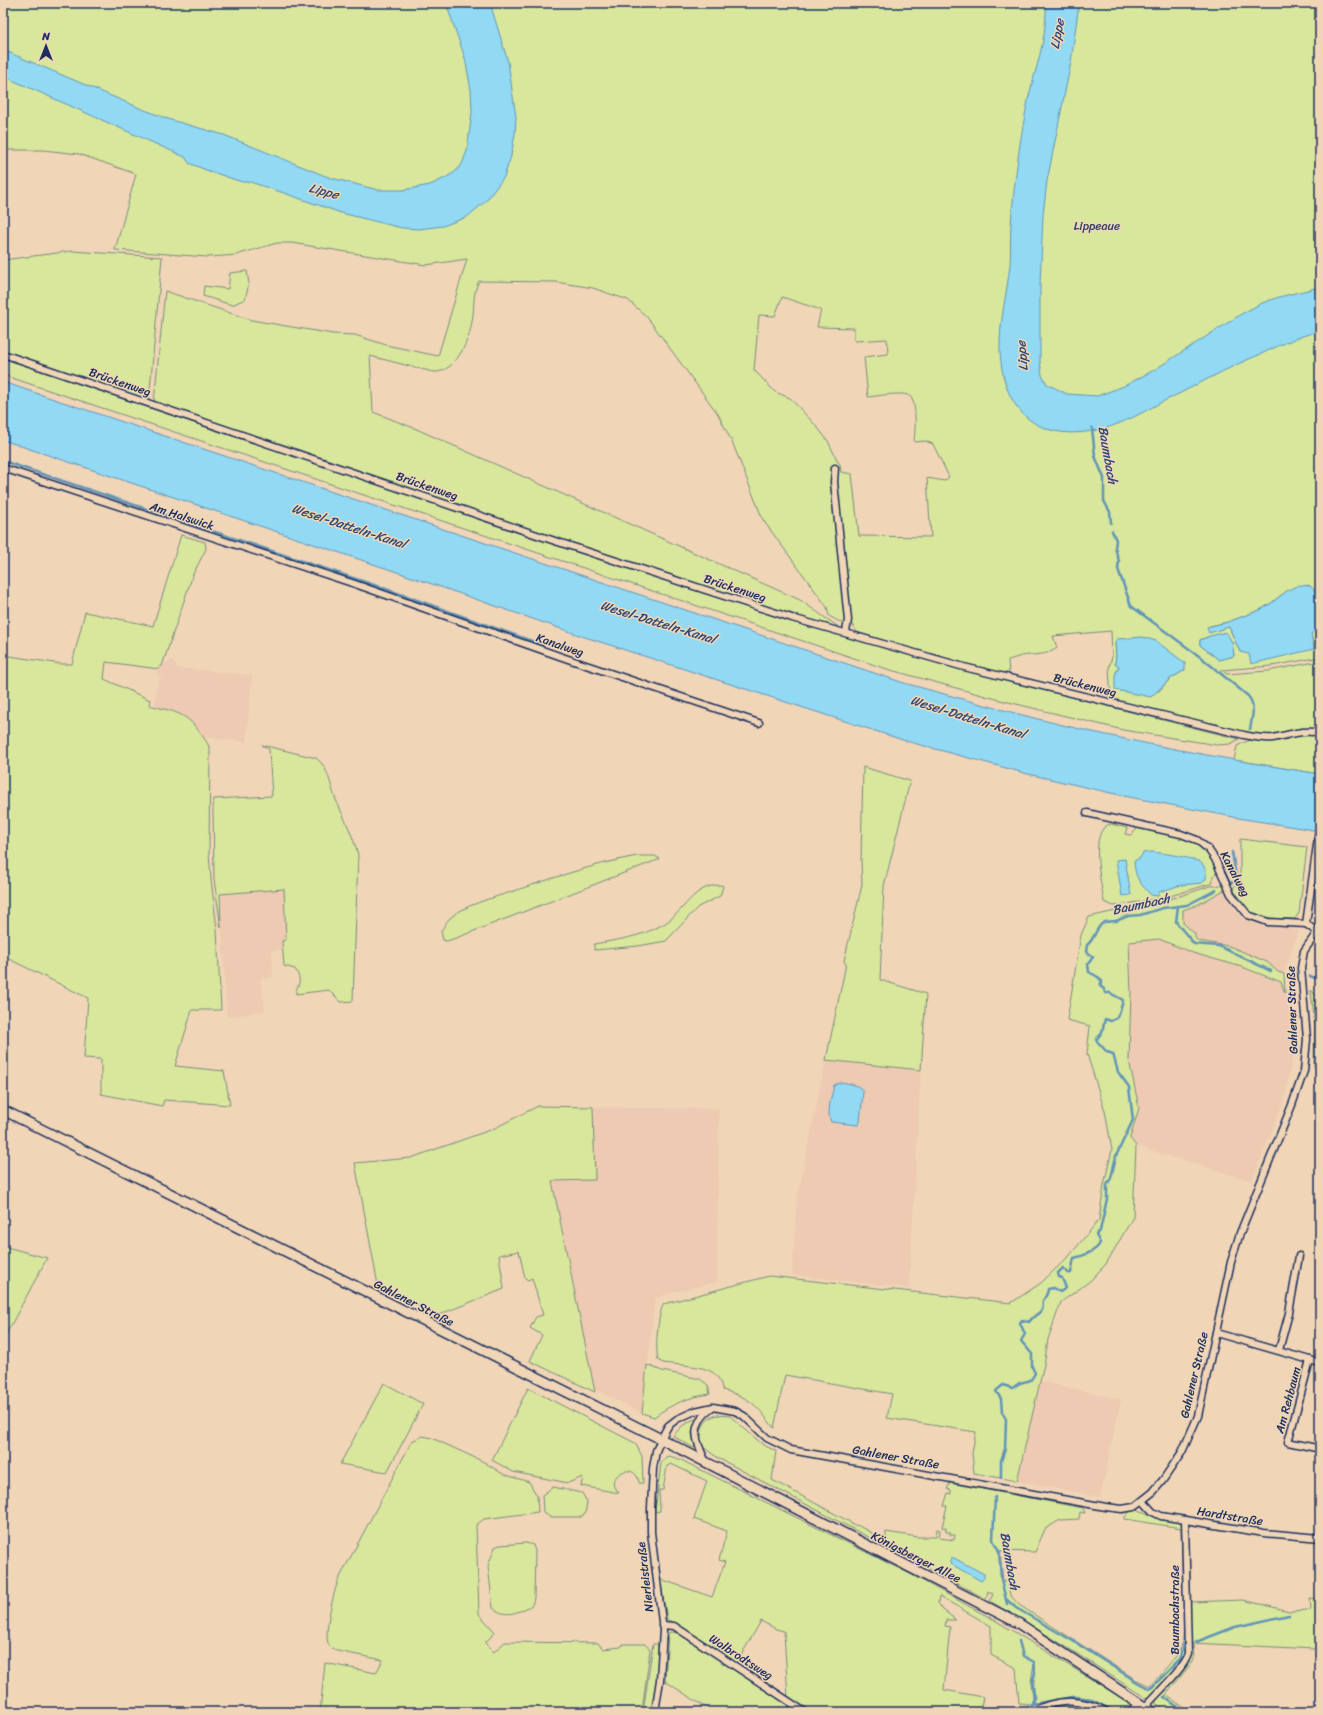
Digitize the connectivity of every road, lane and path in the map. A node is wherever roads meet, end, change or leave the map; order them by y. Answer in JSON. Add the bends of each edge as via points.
{"nodes":[{"id":1,"x":3,"y":354,"type":"edge"},
{"id":2,"x":3,"y":468,"type":"edge"},
{"id":3,"x":835,"y":468,"type":"dead end"},
{"id":4,"x":355,"y":584,"type":"joint"},
{"id":5,"x":846,"y":632,"type":"junction"},
{"id":6,"x":759,"y":722,"type":"dead end"},
{"id":7,"x":1320,"y":733,"type":"edge"},
{"id":8,"x":1087,"y":813,"type":"dead end"},
{"id":9,"x":1320,"y":823,"type":"edge"},
{"id":10,"x":1306,"y":924,"type":"junction"},
{"id":11,"x":1318,"y":929,"type":"edge"},
{"id":12,"x":3,"y":1110,"type":"edge"},
{"id":13,"x":1299,"y":1256,"type":"dead end"},
{"id":14,"x":1216,"y":1333,"type":"junction"},
{"id":15,"x":1279,"y":1350,"type":"junction"},
{"id":16,"x":1310,"y":1360,"type":"junction"},
{"id":17,"x":1320,"y":1363,"type":"edge"},
{"id":18,"x":713,"y":1407,"type":"junction"},
{"id":19,"x":661,"y":1439,"type":"junction"},
{"id":20,"x":1316,"y":1448,"type":"dead end"},
{"id":21,"x":706,"y":1462,"type":"junction"},
{"id":22,"x":1143,"y":1501,"type":"junction"},
{"id":23,"x":1185,"y":1520,"type":"junction"},
{"id":24,"x":1320,"y":1538,"type":"edge"},
{"id":25,"x":662,"y":1625,"type":"junction"},
{"id":26,"x":1145,"y":1708,"type":"edge"},
{"id":27,"x":655,"y":1712,"type":"edge"},
{"id":28,"x":806,"y":1712,"type":"edge"},
{"id":29,"x":1031,"y":1712,"type":"edge"},
{"id":30,"x":1108,"y":1712,"type":"edge"},
{"id":31,"x":1130,"y":1712,"type":"edge"}],
"edges":[{"from":1,"to":5,"type":"street","name":"Brückenweg","via":[[648,572],[792,618]]},
{"from":2,"to":4,"type":"street","name":"Am Halswick"},
{"from":3,"to":5,"type":"street","via":[[834,482],[848,620]]},
{"from":4,"to":6,"type":"street","name":"Kanalweg","via":[[565,658]]},
{"from":5,"to":7,"type":"street","name":"Brückenweg","via":[[964,667],[1244,735],[1272,738],[1303,731]]},
{"from":8,"to":10,"type":"street","name":"Kanalweg","via":[[1181,834],[1197,840],[1216,859],[1231,894],[1248,915],[1268,922]]},
{"from":9,"to":10,"type":"street"},
{"from":10,"to":11,"type":"street"},
{"from":11,"to":14,"type":"street","name":"Gahlener Straße","via":[[1304,951],[1301,968],[1307,1040],[1304,1071],[1240,1233]]},
{"from":12,"to":19,"type":"main road","name":"Gahlener Straße"},
{"from":13,"to":15,"type":"street"},
{"from":14,"to":15,"type":"street","name":"Am Rehbaum"},
{"from":14,"to":22,"type":"street","name":"Gahlener Straße","via":[[1198,1416],[1191,1433],[1163,1480]]},
{"from":15,"to":16,"type":"street","name":"Am Rehbaum"},
{"from":16,"to":17,"type":"street","name":"Am Rehbaum"},
{"from":16,"to":20,"type":"street","name":"Am Rehbaum","via":[[1288,1442]]},
{"from":18,"to":19,"type":"street","name":"Gahlener Straße","via":[[695,1410],[677,1419],[668,1426]]},
{"from":18,"to":21,"type":"street","via":[[703,1414],[695,1434],[697,1445]]},
{"from":18,"to":22,"type":"street","name":"Gahlener Straße","via":[[734,1411],[744,1416],[767,1438],[792,1450],[1106,1507],[1122,1509],[1134,1507]]},
{"from":19,"to":21,"type":"main road","name":"Königsberger Allee"},
{"from":19,"to":25,"type":"street","name":"Nierleistraße","via":[[653,1468],[651,1532]]},
{"from":21,"to":26,"type":"main road","name":"Königsberger Allee","via":[[1018,1623]]},
{"from":22,"to":23,"type":"street","name":"Hardtstraße","via":[[1153,1512],[1161,1516]]},
{"from":23,"to":24,"type":"street","name":"Hardtstraße","via":[[1264,1534]]},
{"from":23,"to":26,"type":"street","name":"Baumbachstraße","via":[[1188,1654],[1180,1668]]},
{"from":25,"to":27,"type":"street","name":"Nierleistraße","via":[[660,1680]]},
{"from":25,"to":28,"type":"street","name":"Walbrodtsweg","via":[[674,1626]]},
{"from":26,"to":31,"type":"street","name":"Baumbachstraße"},
{"from":29,"to":30,"type":"street","via":[[1059,1703],[1076,1701],[1094,1705]]}]}
